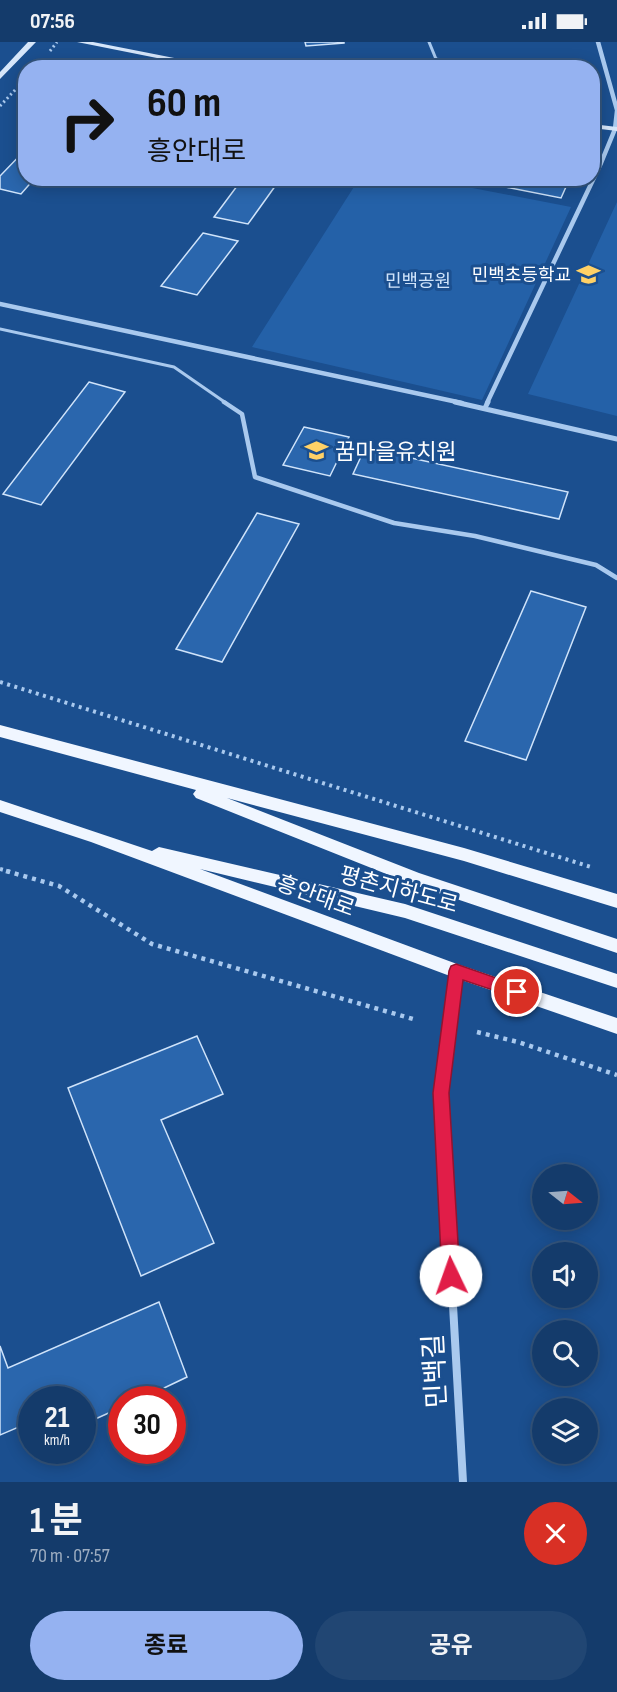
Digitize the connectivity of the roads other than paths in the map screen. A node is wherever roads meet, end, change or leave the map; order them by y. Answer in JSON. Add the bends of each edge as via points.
{"nodes":[{"id":1,"x":32,"y":42,"type":"edge"},
{"id":2,"x":81,"y":42,"type":"edge"},
{"id":3,"x":429,"y":42,"type":"edge"},
{"id":4,"x":598,"y":42,"type":"edge"},
{"id":5,"x":179,"y":60,"type":"edge"},
{"id":6,"x":441,"y":60,"type":"edge"},
{"id":7,"x":0,"y":77,"type":"edge"},
{"id":8,"x":617,"y":111,"type":"edge"},
{"id":9,"x":600,"y":127,"type":"edge"},
{"id":10,"x":616,"y":129,"type":"edge"},
{"id":11,"x":600,"y":163,"type":"edge"},
{"id":12,"x":589,"y":186,"type":"edge"},
{"id":13,"x":0,"y":304,"type":"edge"},
{"id":14,"x":0,"y":329,"type":"edge"},
{"id":15,"x":485,"y":408,"type":"junction"},
{"id":16,"x":617,"y":439,"type":"edge"},
{"id":17,"x":617,"y":578,"type":"edge"},
{"id":18,"x":0,"y":731,"type":"edge"},
{"id":19,"x":136,"y":769,"type":"junction"},
{"id":20,"x":0,"y":806,"type":"edge"},
{"id":21,"x":95,"y":837,"type":"junction"},
{"id":22,"x":617,"y":901,"type":"edge"},
{"id":23,"x":617,"y":946,"type":"edge"},
{"id":24,"x":456,"y":971,"type":"junction"},
{"id":25,"x":617,"y":981,"type":"edge"},
{"id":26,"x":617,"y":1026,"type":"edge"},
{"id":27,"x":463,"y":1482,"type":"edge"}],
"edges":[{"from":1,"to":7,"type":"street"},
{"from":2,"to":5,"type":"street"},
{"from":3,"to":6,"type":"lane","via":[[436,59]]},
{"from":4,"to":8,"type":"street"},
{"from":8,"to":10,"type":"street"},
{"from":9,"to":10,"type":"street"},
{"from":10,"to":11,"type":"street"},
{"from":12,"to":15,"type":"street"},
{"from":13,"to":15,"type":"street"},
{"from":14,"to":17,"type":"lane","via":[[174,367],[242,414],[255,477],[394,523],[475,536],[596,564]]},
{"from":15,"to":16,"type":"street"},
{"from":18,"to":19,"type":"main road"},
{"from":19,"to":22,"type":"main road","via":[[512,867]]},
{"from":19,"to":23,"type":"main road","name":"평촌지하도로","via":[[415,879]]},
{"from":20,"to":21,"type":"main road","name":"흥안대로"},
{"from":21,"to":24,"type":"main road","name":"흥안대로"},
{"from":21,"to":25,"type":"main road","name":"평촌지하도로","via":[[405,911]]},
{"from":24,"to":26,"type":"main road","name":"흥안대로"},
{"from":24,"to":27,"type":"street","name":"민백길","via":[[441,1093]]}]}
